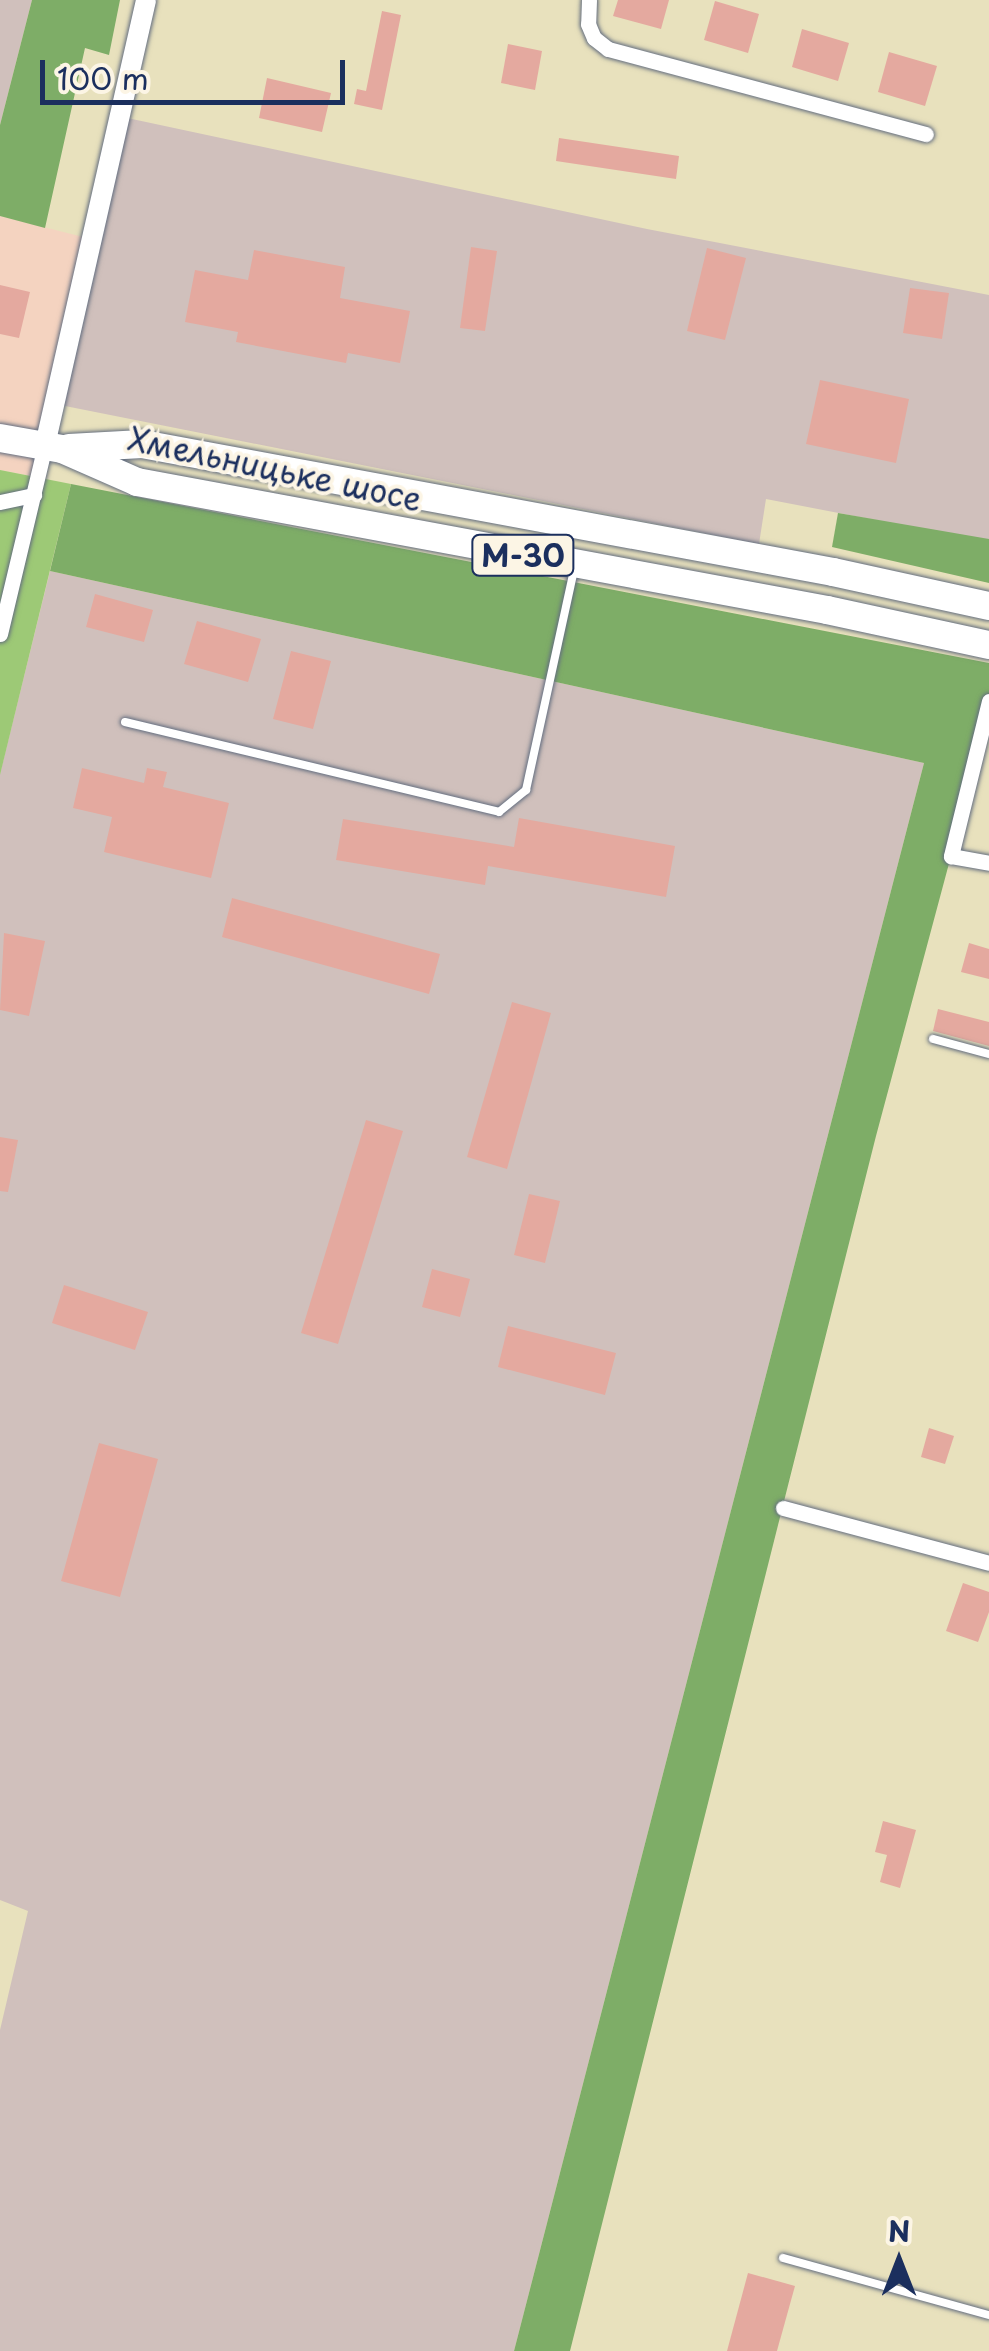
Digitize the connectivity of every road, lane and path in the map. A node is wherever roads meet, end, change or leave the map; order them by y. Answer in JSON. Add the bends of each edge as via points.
{"nodes":[{"id":1,"x":146,"y":0,"type":"edge"},
{"id":2,"x":590,"y":0,"type":"edge"},
{"id":3,"x":926,"y":134,"type":"dead end"},
{"id":4,"x":0,"y":438,"type":"edge"},
{"id":5,"x":54,"y":447,"type":"junction"},
{"id":6,"x":34,"y":495,"type":"junction"},
{"id":7,"x":0,"y":502,"type":"edge"},
{"id":8,"x":574,"y":565,"type":"junction"},
{"id":9,"x":989,"y":606,"type":"edge"},
{"id":10,"x":0,"y":634,"type":"edge"},
{"id":11,"x":989,"y":645,"type":"edge"},
{"id":12,"x":989,"y":701,"type":"edge"},
{"id":13,"x":126,"y":722,"type":"dead end"},
{"id":14,"x":989,"y":862,"type":"edge"},
{"id":15,"x":932,"y":1039,"type":"dead end"},
{"id":16,"x":989,"y":1054,"type":"edge"},
{"id":17,"x":784,"y":1508,"type":"dead end"},
{"id":18,"x":989,"y":1563,"type":"edge"},
{"id":19,"x":783,"y":2258,"type":"dead end"},
{"id":20,"x":989,"y":2314,"type":"edge"}],
"edges":[{"from":1,"to":5,"type":"street"},
{"from":2,"to":3,"type":"street","via":[[588,24],[608,49]]},
{"from":4,"to":5,"type":"highway","number":"М-30"},
{"from":5,"to":6,"type":"street"},
{"from":5,"to":8,"type":"highway","name":"Хмельницьке шосе","number":"М-30","via":[[137,482]]},
{"from":5,"to":9,"type":"highway","name":"Хмельницьке шосе","number":"М-30","via":[[142,444]]},
{"from":6,"to":7,"type":"street"},
{"from":6,"to":10,"type":"street"},
{"from":8,"to":11,"type":"highway","name":"Хмельницьке шосе","number":"М-30"},
{"from":8,"to":13,"type":"lane","via":[[526,790],[499,812]]},
{"from":12,"to":14,"type":"street","via":[[952,856]]},
{"from":15,"to":16,"type":"lane"},
{"from":17,"to":18,"type":"street"},
{"from":19,"to":20,"type":"lane"}]}
